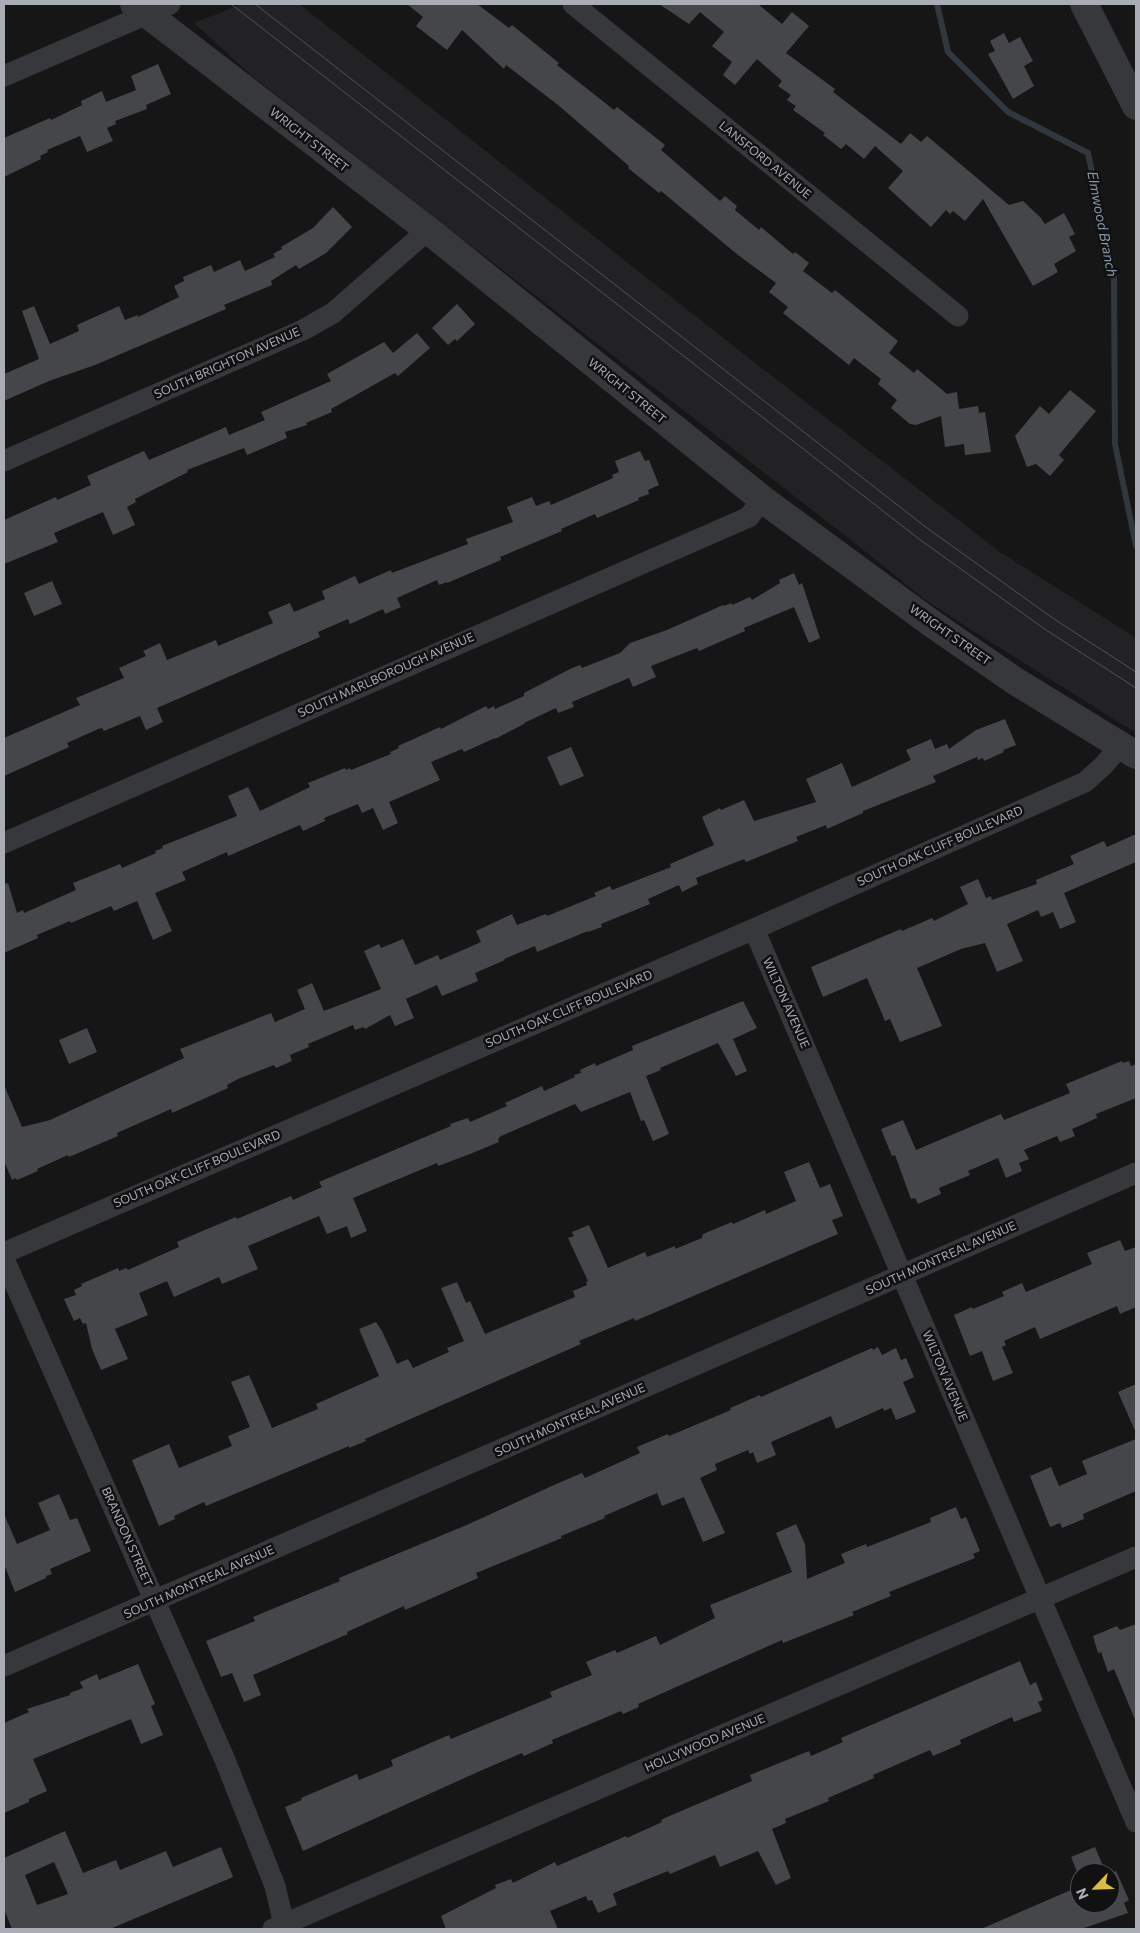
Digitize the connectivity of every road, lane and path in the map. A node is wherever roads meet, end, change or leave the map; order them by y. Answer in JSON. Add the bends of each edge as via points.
{"nodes":[{"id":1,"x":573,"y":4,"type":"edge"},
{"id":2,"x":1084,"y":4,"type":"edge"},
{"id":3,"x":151,"y":7,"type":"edge"},
{"id":4,"x":4,"y":76,"type":"edge"},
{"id":5,"x":1136,"y":106,"type":"edge"},
{"id":6,"x":428,"y":230,"type":"junction"},
{"id":7,"x":958,"y":316,"type":"dead end"},
{"id":8,"x":4,"y":461,"type":"edge"},
{"id":9,"x":762,"y":499,"type":"junction"},
{"id":10,"x":1129,"y":750,"type":"edge"},
{"id":11,"x":4,"y":843,"type":"edge"},
{"id":12,"x":754,"y":929,"type":"junction"},
{"id":13,"x":1136,"y":1173,"type":"edge"},
{"id":14,"x":4,"y":1252,"type":"edge"},
{"id":15,"x":4,"y":1259,"type":"edge"},
{"id":16,"x":902,"y":1275,"type":"junction"},
{"id":17,"x":1136,"y":1557,"type":"edge"},
{"id":18,"x":1041,"y":1598,"type":"junction"},
{"id":19,"x":155,"y":1601,"type":"junction"},
{"id":20,"x":4,"y":1666,"type":"edge"},
{"id":21,"x":1136,"y":1822,"type":"edge"},
{"id":22,"x":281,"y":1928,"type":"edge"}],
"edges":[{"from":1,"to":7,"type":"street","name":"LANSFORD AVENUE"},
{"from":2,"to":5,"type":"street"},
{"from":3,"to":4,"type":"street"},
{"from":3,"to":6,"type":"street","name":"WRIGHT STREET"},
{"from":6,"to":8,"type":"street","name":"SOUTH BRIGHTON AVENUE","via":[[333,313],[303,330]]},
{"from":6,"to":9,"type":"street","name":"WRIGHT STREET"},
{"from":9,"to":10,"type":"street","name":"WRIGHT STREET","via":[[1015,681]]},
{"from":9,"to":11,"type":"street","name":"SOUTH MARLBOROUGH AVENUE","via":[[749,517]]},
{"from":10,"to":12,"type":"street","name":"SOUTH OAK CLIFF BOULEVARD","via":[[1085,782]]},
{"from":12,"to":14,"type":"street","name":"SOUTH OAK CLIFF BOULEVARD"},
{"from":12,"to":16,"type":"street","name":"WILTON AVENUE"},
{"from":13,"to":16,"type":"street","name":"SOUTH MONTREAL AVENUE"},
{"from":15,"to":19,"type":"street","name":"BRANDON STREET"},
{"from":16,"to":18,"type":"street","name":"WILTON AVENUE"},
{"from":16,"to":19,"type":"street","name":"SOUTH MONTREAL AVENUE"},
{"from":17,"to":18,"type":"street","name":"HOLLYWOOD AVENUE"},
{"from":18,"to":21,"type":"street","name":"WILTON AVENUE"},
{"from":18,"to":22,"type":"street","name":"HOLLYWOOD AVENUE"},
{"from":19,"to":20,"type":"street","name":"SOUTH MONTREAL AVENUE"},
{"from":19,"to":22,"type":"street","name":"BRANDON STREET","via":[[248,1814],[275,1886]]}]}
